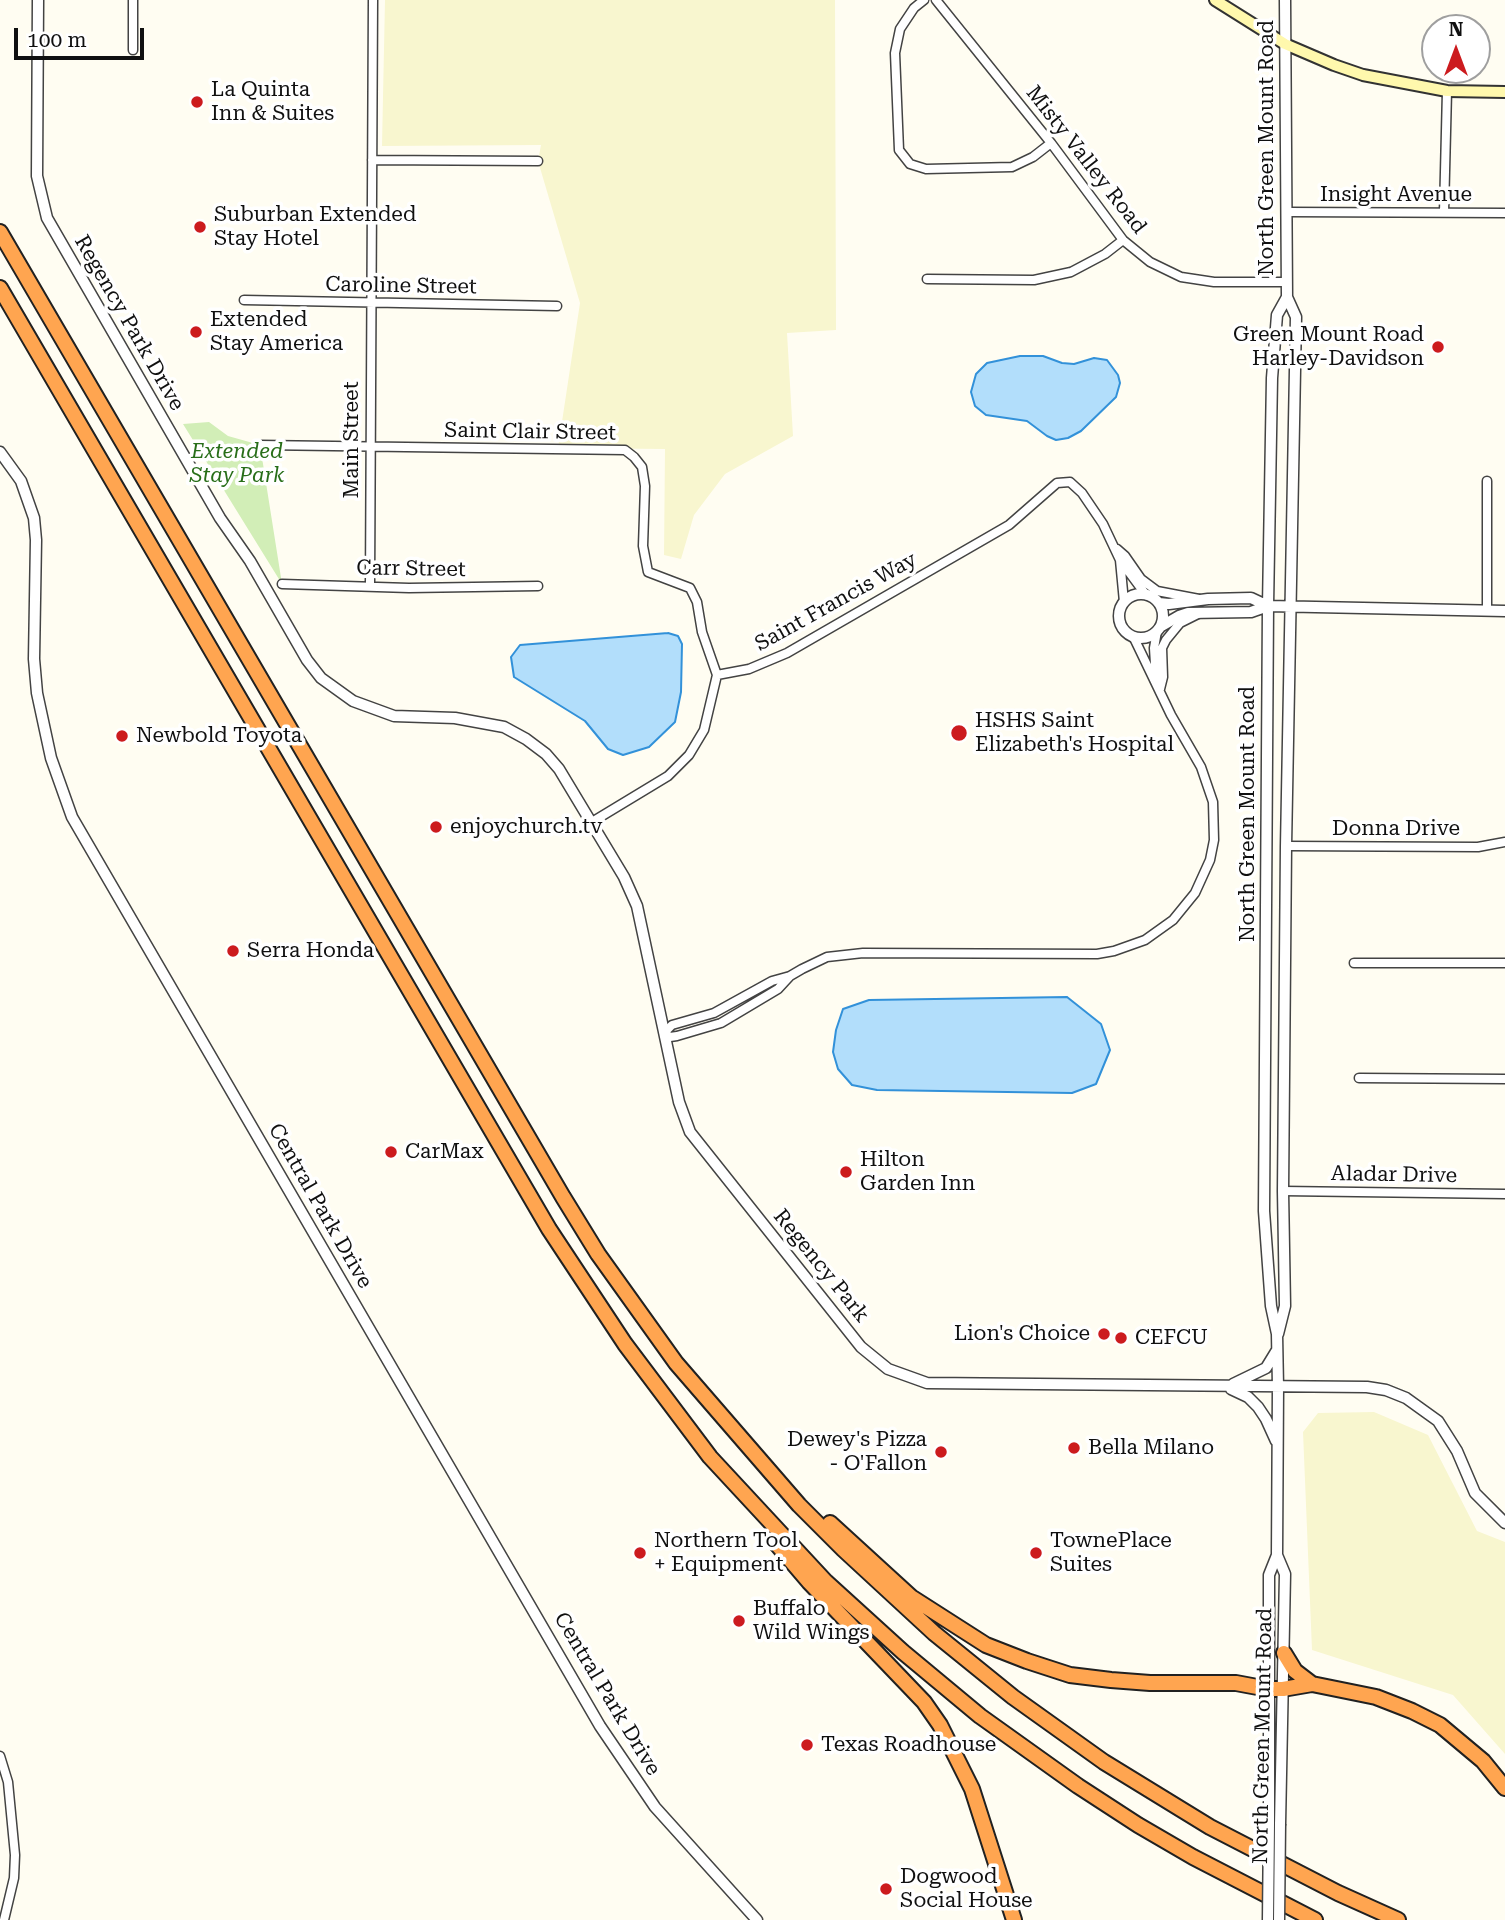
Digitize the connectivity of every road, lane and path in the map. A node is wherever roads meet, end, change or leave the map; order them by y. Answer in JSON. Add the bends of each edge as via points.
{"nodes":[{"id":1,"x":38,"y":0,"type":"edge"},
{"id":2,"x":133,"y":0,"type":"edge"},
{"id":3,"x":373,"y":0,"type":"edge"},
{"id":4,"x":924,"y":0,"type":"edge"},
{"id":5,"x":936,"y":0,"type":"edge"},
{"id":6,"x":1214,"y":0,"type":"edge"},
{"id":7,"x":1284,"y":0,"type":"edge"},
{"id":8,"x":1285,"y":44,"type":"junction"},
{"id":9,"x":133,"y":50,"type":"dead end"},
{"id":10,"x":1447,"y":90,"type":"junction"},
{"id":11,"x":1505,"y":92,"type":"edge"},
{"id":12,"x":1051,"y":143,"type":"junction"},
{"id":13,"x":372,"y":160,"type":"junction"},
{"id":14,"x":538,"y":162,"type":"dead end"},
{"id":15,"x":1288,"y":212,"type":"junction"},
{"id":16,"x":1444,"y":212,"type":"junction"},
{"id":17,"x":1505,"y":213,"type":"edge"},
{"id":18,"x":0,"y":232,"type":"edge"},
{"id":19,"x":1123,"y":240,"type":"junction"},
{"id":20,"x":927,"y":279,"type":"dead end"},
{"id":21,"x":1287,"y":282,"type":"junction"},
{"id":22,"x":0,"y":288,"type":"edge"},
{"id":23,"x":1287,"y":297,"type":"junction"},
{"id":24,"x":244,"y":300,"type":"dead end"},
{"id":25,"x":370,"y":302,"type":"junction"},
{"id":26,"x":557,"y":306,"type":"dead end"},
{"id":27,"x":260,"y":445,"type":"dead end"},
{"id":28,"x":370,"y":447,"type":"junction"},
{"id":29,"x":0,"y":452,"type":"edge"},
{"id":30,"x":1487,"y":481,"type":"dead end"},
{"id":31,"x":1115,"y":547,"type":"junction"},
{"id":32,"x":1120,"y":560,"type":"junction"},
{"id":33,"x":282,"y":584,"type":"dead end"},
{"id":34,"x":370,"y":586,"type":"junction"},
{"id":35,"x":538,"y":586,"type":"dead end"},
{"id":36,"x":1146,"y":595,"type":"junction"},
{"id":37,"x":1199,"y":599,"type":"junction"},
{"id":38,"x":1124,"y":602,"type":"junction"},
{"id":39,"x":1158,"y":603,"type":"junction"},
{"id":40,"x":1268,"y":606,"type":"junction"},
{"id":41,"x":1289,"y":607,"type":"junction"},
{"id":42,"x":1487,"y":611,"type":"junction"},
{"id":43,"x":1505,"y":611,"type":"edge"},
{"id":44,"x":1201,"y":612,"type":"junction"},
{"id":45,"x":1159,"y":629,"type":"junction"},
{"id":46,"x":1134,"y":638,"type":"junction"},
{"id":47,"x":717,"y":675,"type":"junction"},
{"id":48,"x":1156,"y":680,"type":"junction"},
{"id":49,"x":1160,"y":689,"type":"junction"},
{"id":50,"x":592,"y":822,"type":"junction"},
{"id":51,"x":1505,"y":842,"type":"edge"},
{"id":52,"x":1286,"y":846,"type":"junction"},
{"id":53,"x":1354,"y":963,"type":"dead end"},
{"id":54,"x":1505,"y":963,"type":"edge"},
{"id":55,"x":664,"y":1034,"type":"junction"},
{"id":56,"x":1359,"y":1078,"type":"dead end"},
{"id":57,"x":1505,"y":1079,"type":"edge"},
{"id":58,"x":1283,"y":1191,"type":"junction"},
{"id":59,"x":1505,"y":1195,"type":"edge"},
{"id":60,"x":1278,"y":1334,"type":"junction"},
{"id":61,"x":1278,"y":1349,"type":"junction"},
{"id":62,"x":1227,"y":1387,"type":"junction"},
{"id":63,"x":1278,"y":1387,"type":"junction"},
{"id":64,"x":1278,"y":1445,"type":"junction"},
{"id":65,"x":710,"y":1457,"type":"junction"},
{"id":66,"x":787,"y":1489,"type":"junction"},
{"id":67,"x":1505,"y":1523,"type":"edge"},
{"id":68,"x":1277,"y":1555,"type":"junction"},
{"id":69,"x":1284,"y":1653,"type":"junction"},
{"id":70,"x":1312,"y":1684,"type":"junction"},
{"id":71,"x":1275,"y":1689,"type":"junction"},
{"id":72,"x":0,"y":1756,"type":"edge"},
{"id":73,"x":1505,"y":1788,"type":"edge"},
{"id":74,"x":4,"y":1920,"type":"edge"},
{"id":75,"x":757,"y":1920,"type":"edge"},
{"id":76,"x":1014,"y":1920,"type":"edge"},
{"id":77,"x":1268,"y":1920,"type":"edge"},
{"id":78,"x":1279,"y":1920,"type":"edge"},
{"id":79,"x":1315,"y":1920,"type":"edge"},
{"id":80,"x":1398,"y":1920,"type":"edge"}],
"edges":[{"from":1,"to":50,"type":"street","name":"Regency Park Drive","via":[[37,176],[47,218],[307,660],[334,688],[375,711],[479,721],[526,738],[559,769]]},
{"from":2,"to":9,"type":"street"},
{"from":3,"to":13,"type":"street","name":"Main Street"},
{"from":4,"to":12,"type":"street","via":[[900,29],[895,53],[899,150],[910,164],[926,169],[1012,167]]},
{"from":5,"to":12,"type":"street","name":"Misty Valley Road"},
{"from":6,"to":8,"type":"main road"},
{"from":7,"to":8,"type":"street","name":"North Green Mount Road"},
{"from":8,"to":10,"type":"main road","via":[[1363,75]]},
{"from":8,"to":15,"type":"street","name":"North Green Mount Road"},
{"from":10,"to":11,"type":"main road"},
{"from":10,"to":16,"type":"street"},
{"from":12,"to":19,"type":"street","name":"Misty Valley Road"},
{"from":13,"to":14,"type":"street"},
{"from":13,"to":25,"type":"street","name":"Main Street"},
{"from":15,"to":16,"type":"street","name":"Insight Avenue"},
{"from":15,"to":21,"type":"street","name":"North Green Mount Road"},
{"from":16,"to":17,"type":"street","name":"Insight Avenue"},
{"from":18,"to":66,"type":"highway","via":[[577,1220],[676,1363]]},
{"from":19,"to":20,"type":"street","via":[[1071,272],[1034,280]]},
{"from":19,"to":21,"type":"street","name":"Misty Valley Road","via":[[1150,262],[1181,277]]},
{"from":21,"to":23,"type":"street","name":"North Green Mount Road"},
{"from":22,"to":65,"type":"highway","via":[[542,1217],[625,1344]]},
{"from":23,"to":40,"type":"street","name":"North Green Mount Road","via":[[1277,315],[1272,378]]},
{"from":23,"to":41,"type":"street","name":"North Green Mount Road","via":[[1296,317]]},
{"from":24,"to":25,"type":"street","name":"Caroline Street"},
{"from":25,"to":26,"type":"street","name":"Caroline Street"},
{"from":25,"to":28,"type":"street","name":"Main Street"},
{"from":27,"to":28,"type":"street","name":"Saint Clair Street"},
{"from":28,"to":34,"type":"street","name":"Main Street"},
{"from":28,"to":47,"type":"street","name":"Saint Clair Street","via":[[625,450],[642,467],[643,546],[649,572],[690,588]]},
{"from":29,"to":75,"type":"street","name":"Central Park Drive","via":[[21,481],[34,518],[37,693],[51,758],[72,817],[605,1734],[655,1807]]},
{"from":30,"to":42,"type":"street"},
{"from":31,"to":32,"type":"street","name":"Saint Francis Way"},
{"from":31,"to":37,"type":"street","name":"Saint Francis Way","via":[[1157,591]]},
{"from":31,"to":47,"type":"street","name":"Saint Francis Way","via":[[1082,493],[1070,482],[1061,481],[1009,525],[797,647],[758,666]]},
{"from":32,"to":36,"type":"street","name":"Saint Francis Way"},
{"from":32,"to":38,"type":"street","name":"Saint Francis Way"},
{"from":33,"to":34,"type":"street","name":"Carr Street"},
{"from":34,"to":35,"type":"street","name":"Carr Street"},
{"from":36,"to":38,"type":"street","via":[[1136,594]]},
{"from":36,"to":39,"type":"street"},
{"from":37,"to":39,"type":"street"},
{"from":37,"to":40,"type":"street","via":[[1251,598]]},
{"from":38,"to":46,"type":"street","via":[[1120,625]]},
{"from":39,"to":45,"type":"street","via":[[1163,617]]},
{"from":40,"to":41,"type":"street"},
{"from":40,"to":44,"type":"street","via":[[1251,612]]},
{"from":40,"to":60,"type":"street","name":"North Green Mount Road","via":[[1264,1210],[1270,1306]]},
{"from":41,"to":42,"type":"street"},
{"from":41,"to":52,"type":"street","name":"North Green Mount Road"},
{"from":42,"to":43,"type":"street"},
{"from":44,"to":45,"type":"street","via":[[1179,616]]},
{"from":44,"to":49,"type":"street","via":[[1180,623],[1166,640]]},
{"from":45,"to":46,"type":"street","via":[[1149,637]]},
{"from":45,"to":48,"type":"street","via":[[1154,648]]},
{"from":46,"to":48,"type":"street"},
{"from":47,"to":50,"type":"street","via":[[704,730],[689,755],[668,776]]},
{"from":48,"to":49,"type":"street"},
{"from":49,"to":55,"type":"street","via":[[1207,780],[1215,822],[1203,877],[1185,907],[1159,931],[1132,946],[1097,954],[844,954],[790,976],[778,989],[722,1023],[677,1036]]},
{"from":50,"to":55,"type":"street","name":"Regency Park","via":[[637,906]]},
{"from":51,"to":52,"type":"street","name":"Donna Drive","via":[[1478,847]]},
{"from":52,"to":58,"type":"street","name":"North Green Mount Road"},
{"from":53,"to":54,"type":"street"},
{"from":55,"to":62,"type":"street","name":"Regency Park","via":[[682,1112],[700,1147],[861,1347],[888,1369],[927,1383]]},
{"from":56,"to":57,"type":"street"},
{"from":58,"to":59,"type":"street","name":"Aladar Drive"},
{"from":58,"to":60,"type":"street","name":"North Green Mount Road","via":[[1285,1306]]},
{"from":60,"to":61,"type":"street","name":"North Green Mount Road"},
{"from":61,"to":62,"type":"street","via":[[1266,1368]]},
{"from":61,"to":63,"type":"street","name":"North Green Mount Road"},
{"from":62,"to":63,"type":"street","name":"Regency Park"},
{"from":62,"to":64,"type":"street","via":[[1257,1406]]},
{"from":63,"to":64,"type":"street","name":"North Green Mount Road"},
{"from":63,"to":67,"type":"street","name":"Regency Park","via":[[1367,1387],[1406,1398],[1438,1421],[1475,1493]]},
{"from":64,"to":68,"type":"street","name":"North Green Mount Road"},
{"from":65,"to":76,"type":"highway","via":[[722,1481],[809,1582],[940,1724],[972,1789]]},
{"from":65,"to":79,"type":"highway","via":[[834,1590],[980,1716],[1138,1825]]},
{"from":66,"to":71,"type":"highway","via":[[808,1502],[911,1597],[986,1645],[1070,1675],[1150,1684],[1236,1683]]},
{"from":66,"to":80,"type":"highway","via":[[894,1598],[1054,1728],[1210,1827]]},
{"from":68,"to":69,"type":"street","name":"North Green Mount Road","via":[[1285,1574]]},
{"from":68,"to":71,"type":"street","name":"North Green Mount Road","via":[[1269,1575]]},
{"from":69,"to":70,"type":"highway","via":[[1295,1671]]},
{"from":69,"to":71,"type":"street","name":"North Green Mount Road"},
{"from":70,"to":71,"type":"highway"},
{"from":70,"to":73,"type":"highway","via":[[1376,1697],[1440,1725],[1483,1760]]},
{"from":71,"to":77,"type":"street","name":"North Green Mount Road","bridge":true},
{"from":71,"to":78,"type":"street","name":"North Green Mount Road","bridge":true},
{"from":72,"to":74,"type":"street","via":[[8,1782],[15,1855]]}]}
